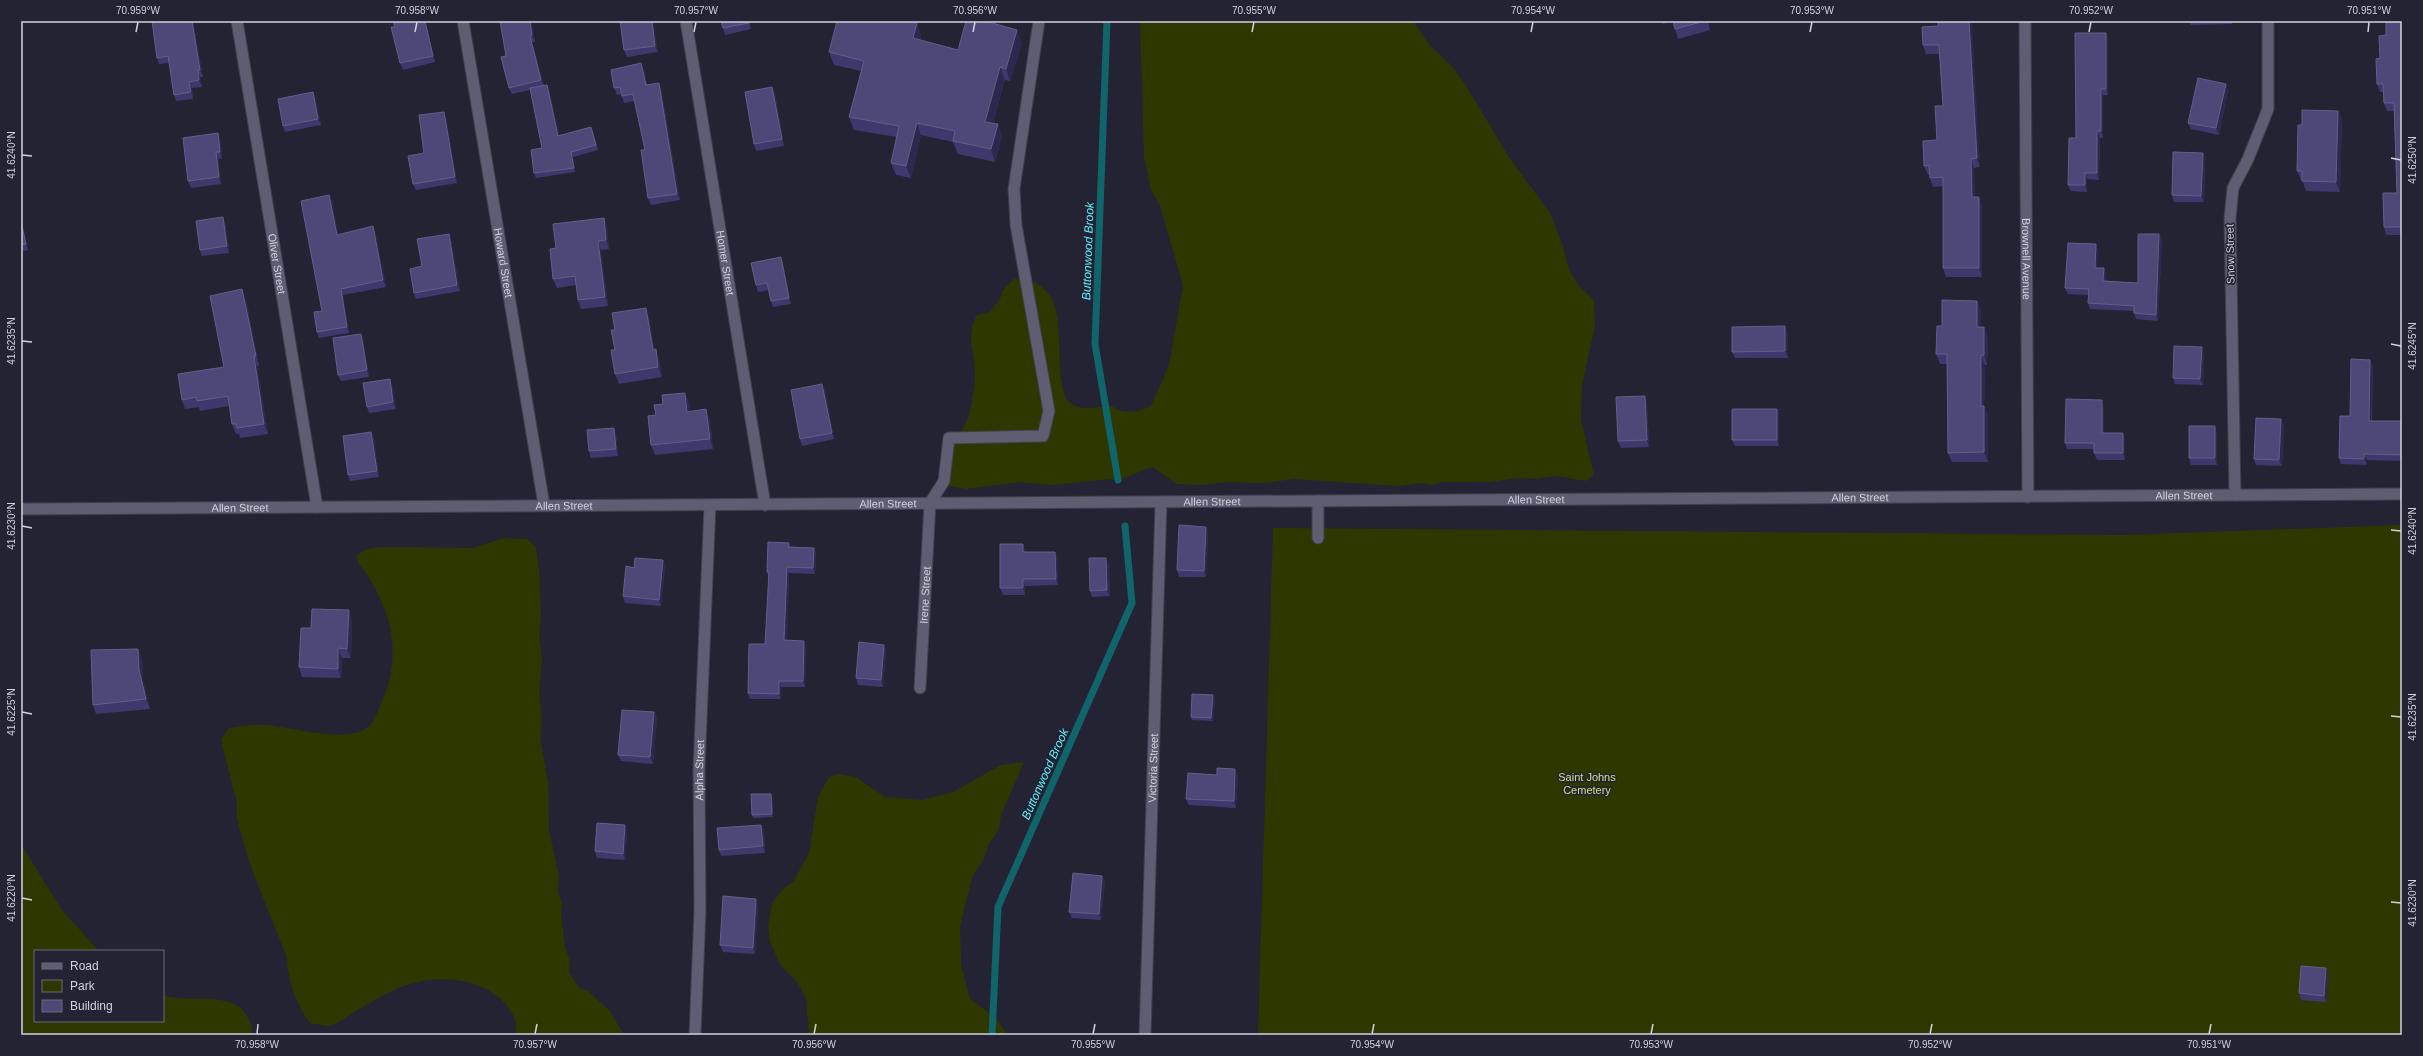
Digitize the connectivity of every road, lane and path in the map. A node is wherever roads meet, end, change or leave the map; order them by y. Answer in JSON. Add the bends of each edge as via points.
{"nodes":[{"id":1,"x":238,"y":21,"type":"edge"},
{"id":2,"x":464,"y":21,"type":"edge"},
{"id":3,"x":686,"y":21,"type":"edge"},
{"id":4,"x":1039,"y":21,"type":"edge"},
{"id":5,"x":2025,"y":21,"type":"edge"},
{"id":6,"x":2268,"y":21,"type":"edge"},
{"id":7,"x":2402,"y":494,"type":"edge"},
{"id":8,"x":2235,"y":495,"type":"junction"},
{"id":9,"x":2028,"y":497,"type":"junction"},
{"id":10,"x":1318,"y":501,"type":"junction"},
{"id":11,"x":1161,"y":502,"type":"junction"},
{"id":12,"x":930,"y":503,"type":"junction"},
{"id":13,"x":710,"y":504,"type":"junction"},
{"id":14,"x":544,"y":505,"type":"junction"},
{"id":15,"x":766,"y":505,"type":"junction"},
{"id":16,"x":317,"y":507,"type":"junction"},
{"id":17,"x":21,"y":509,"type":"edge"},
{"id":18,"x":1318,"y":538,"type":"dead end"},
{"id":19,"x":920,"y":688,"type":"dead end"},
{"id":20,"x":695,"y":1035,"type":"edge"},
{"id":21,"x":1145,"y":1035,"type":"edge"}],
"edges":[{"from":1,"to":16,"type":"street","name":"Oliver Street"},
{"from":2,"to":14,"type":"street","name":"Howard Street"},
{"from":3,"to":15,"type":"street","name":"Homer Street"},
{"from":4,"to":12,"type":"street","via":[[1014,190],[1016,225],[1049,411],[1043,436],[949,438],[944,481]]},
{"from":5,"to":9,"type":"street","name":"Brownell Avenue"},
{"from":6,"to":8,"type":"street","name":"Snow Street","via":[[2268,109],[2233,188],[2230,218]]},
{"from":7,"to":8,"type":"street","name":"Allen Street"},
{"from":8,"to":9,"type":"street","name":"Allen Street"},
{"from":9,"to":10,"type":"street","name":"Allen Street"},
{"from":10,"to":11,"type":"street","name":"Allen Street"},
{"from":10,"to":18,"type":"street"},
{"from":11,"to":12,"type":"street","name":"Allen Street"},
{"from":11,"to":21,"type":"street","name":"Victoria Street"},
{"from":12,"to":15,"type":"street","name":"Allen Street"},
{"from":12,"to":19,"type":"street","name":"Irene Street"},
{"from":13,"to":14,"type":"street","name":"Allen Street"},
{"from":13,"to":15,"type":"street","name":"Allen Street"},
{"from":13,"to":20,"type":"street","name":"Alpha Street","via":[[699,761],[700,910]]},
{"from":14,"to":16,"type":"street","name":"Allen Street"},
{"from":16,"to":17,"type":"street","name":"Allen Street"}]}
